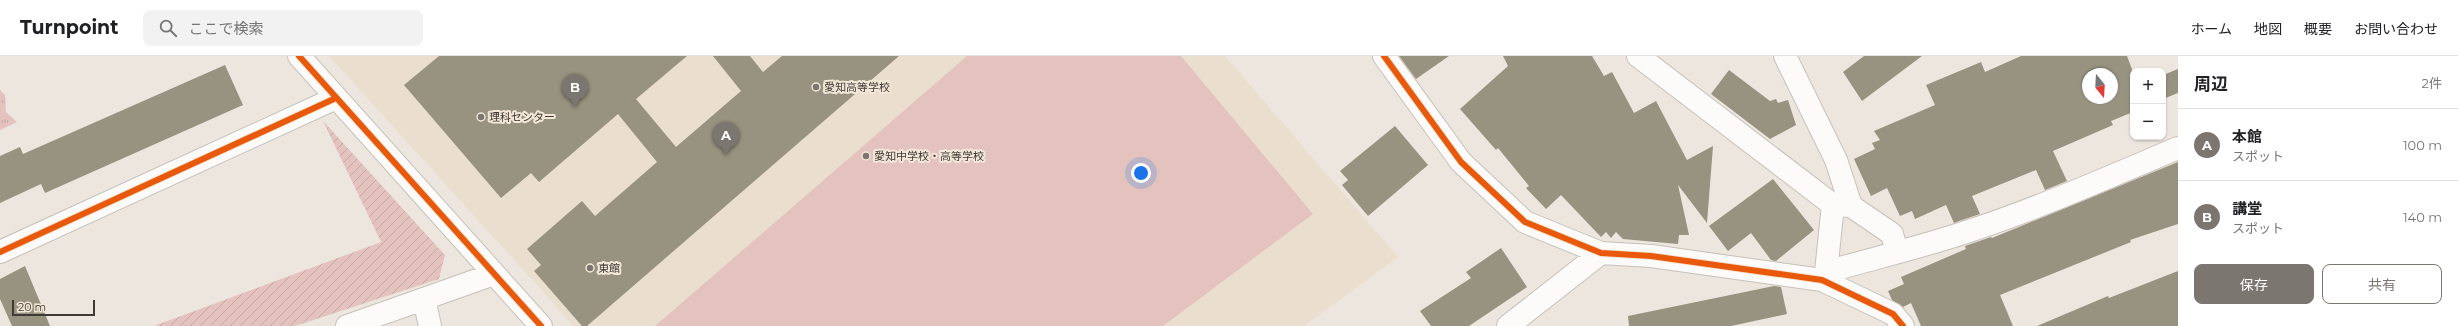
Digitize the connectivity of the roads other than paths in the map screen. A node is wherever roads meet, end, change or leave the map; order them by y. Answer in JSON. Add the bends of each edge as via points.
{"nodes":[{"id":1,"x":298,"y":56,"type":"edge"},
{"id":2,"x":1384,"y":56,"type":"edge"},
{"id":3,"x":1638,"y":56,"type":"edge"},
{"id":4,"x":1785,"y":56,"type":"edge"},
{"id":5,"x":336,"y":98,"type":"junction"},
{"id":6,"x":2178,"y":148,"type":"edge"},
{"id":7,"x":1842,"y":206,"type":"junction"},
{"id":8,"x":0,"y":252,"type":"edge"},
{"id":9,"x":1897,"y":252,"type":"junction"},
{"id":10,"x":1601,"y":253,"type":"junction"},
{"id":11,"x":494,"y":274,"type":"junction"},
{"id":12,"x":1824,"y":276,"type":"junction"},
{"id":13,"x":424,"y":299,"type":"junction"},
{"id":14,"x":347,"y":326,"type":"edge"},
{"id":15,"x":430,"y":326,"type":"edge"},
{"id":16,"x":541,"y":326,"type":"edge"},
{"id":17,"x":1508,"y":326,"type":"edge"},
{"id":18,"x":1902,"y":326,"type":"edge"}],
"edges":[{"from":1,"to":5,"type":"street"},
{"from":2,"to":10,"type":"street","via":[[1461,162],[1525,222]]},
{"from":3,"to":7,"type":"street"},
{"from":4,"to":7,"type":"street","via":[[1836,160]]},
{"from":5,"to":8,"type":"street"},
{"from":5,"to":11,"type":"street"},
{"from":6,"to":9,"type":"street","via":[[2037,206],[1963,233]]},
{"from":7,"to":9,"type":"street","via":[[1892,234]]},
{"from":7,"to":12,"type":"street"},
{"from":9,"to":12,"type":"street"},
{"from":10,"to":12,"type":"street","via":[[1651,256]]},
{"from":10,"to":17,"type":"street"},
{"from":11,"to":13,"type":"street"},
{"from":11,"to":16,"type":"street"},
{"from":12,"to":18,"type":"street","via":[[1893,314]]},
{"from":13,"to":14,"type":"street"},
{"from":13,"to":15,"type":"street"}]}
